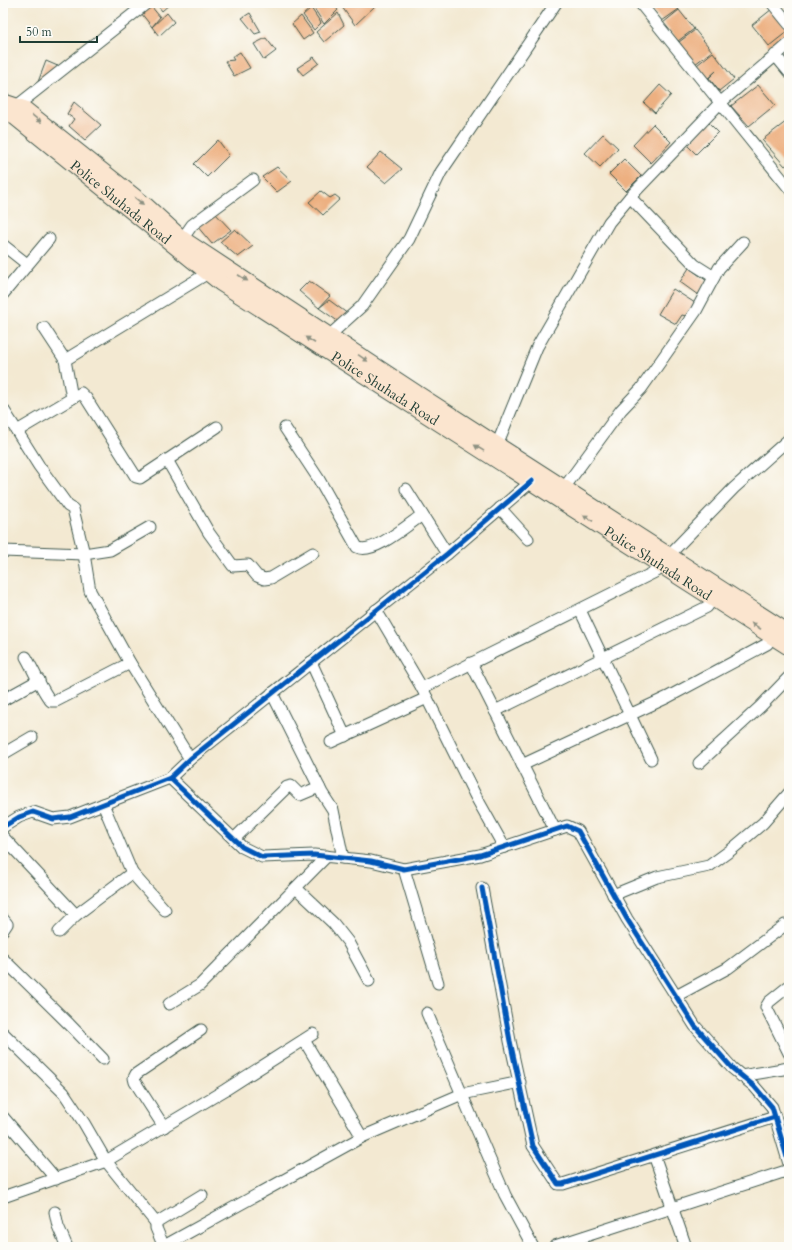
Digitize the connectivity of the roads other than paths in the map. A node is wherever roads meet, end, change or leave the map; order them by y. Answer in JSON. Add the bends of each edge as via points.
{"nodes":[{"id":1,"x":147,"y":3,"type":"edge"},
{"id":2,"x":556,"y":3,"type":"edge"},
{"id":3,"x":640,"y":3,"type":"edge"},
{"id":4,"x":772,"y":3,"type":"edge"},
{"id":5,"x":789,"y":24,"type":"edge"},
{"id":6,"x":789,"y":44,"type":"edge"},
{"id":7,"x":776,"y":55,"type":"junction"},
{"id":8,"x":789,"y":72,"type":"edge"},
{"id":9,"x":720,"y":103,"type":"junction"},
{"id":10,"x":7,"y":108,"type":"edge"},
{"id":11,"x":253,"y":180,"type":"dead end"},
{"id":12,"x":789,"y":188,"type":"edge"},
{"id":13,"x":630,"y":197,"type":"junction"},
{"id":14,"x":49,"y":239,"type":"dead end"},
{"id":15,"x":743,"y":242,"type":"dead end"},
{"id":16,"x":179,"y":243,"type":"junction"},
{"id":17,"x":3,"y":245,"type":"edge"},
{"id":18,"x":27,"y":264,"type":"junction"},
{"id":19,"x":208,"y":273,"type":"junction"},
{"id":20,"x":714,"y":277,"type":"junction"},
{"id":21,"x":3,"y":294,"type":"edge"},
{"id":22,"x":44,"y":328,"type":"dead end"},
{"id":23,"x":330,"y":335,"type":"junction"},
{"id":24,"x":65,"y":360,"type":"junction"},
{"id":25,"x":72,"y":398,"type":"junction"},
{"id":26,"x":416,"y":400,"type":"junction"},
{"id":27,"x":3,"y":409,"type":"edge"},
{"id":28,"x":217,"y":427,"type":"dead end"},
{"id":29,"x":285,"y":428,"type":"dead end"},
{"id":30,"x":17,"y":431,"type":"junction"},
{"id":31,"x":789,"y":439,"type":"edge"},
{"id":32,"x":496,"y":445,"type":"junction"},
{"id":33,"x":167,"y":460,"type":"junction"},
{"id":34,"x":532,"y":482,"type":"junction"},
{"id":35,"x":564,"y":488,"type":"junction"},
{"id":36,"x":406,"y":489,"type":"dead end"},
{"id":37,"x":500,"y":508,"type":"junction"},
{"id":38,"x":422,"y":515,"type":"junction"},
{"id":39,"x":150,"y":527,"type":"dead end"},
{"id":40,"x":528,"y":539,"type":"dead end"},
{"id":41,"x":650,"y":550,"type":"junction"},
{"id":42,"x":3,"y":552,"type":"edge"},
{"id":43,"x":313,"y":553,"type":"dead end"},
{"id":44,"x":84,"y":554,"type":"junction"},
{"id":45,"x":447,"y":554,"type":"junction"},
{"id":46,"x":665,"y":560,"type":"junction"},
{"id":47,"x":712,"y":598,"type":"junction"},
{"id":48,"x":376,"y":610,"type":"junction"},
{"id":49,"x":580,"y":610,"type":"junction"},
{"id":50,"x":789,"y":633,"type":"edge"},
{"id":51,"x":772,"y":636,"type":"junction"},
{"id":52,"x":789,"y":647,"type":"edge"},
{"id":53,"x":26,"y":657,"type":"dead end"},
{"id":54,"x":603,"y":658,"type":"junction"},
{"id":55,"x":311,"y":662,"type":"junction"},
{"id":56,"x":130,"y":663,"type":"junction"},
{"id":57,"x":471,"y":663,"type":"junction"},
{"id":58,"x":789,"y":676,"type":"edge"},
{"id":59,"x":39,"y":680,"type":"junction"},
{"id":60,"x":272,"y":693,"type":"junction"},
{"id":61,"x":425,"y":693,"type":"junction"},
{"id":62,"x":3,"y":700,"type":"edge"},
{"id":63,"x":495,"y":711,"type":"junction"},
{"id":64,"x":629,"y":715,"type":"junction"},
{"id":65,"x":345,"y":736,"type":"junction"},
{"id":66,"x":32,"y":737,"type":"dead end"},
{"id":67,"x":331,"y":742,"type":"dead end"},
{"id":68,"x":3,"y":754,"type":"edge"},
{"id":69,"x":651,"y":759,"type":"dead end"},
{"id":70,"x":190,"y":760,"type":"junction"},
{"id":71,"x":699,"y":763,"type":"dead end"},
{"id":72,"x":522,"y":765,"type":"junction"},
{"id":73,"x":170,"y":778,"type":"junction"},
{"id":74,"x":319,"y":787,"type":"junction"},
{"id":75,"x":789,"y":793,"type":"edge"},
{"id":76,"x":104,"y":804,"type":"junction"},
{"id":77,"x":3,"y":827,"type":"edge"},
{"id":78,"x":555,"y":830,"type":"junction"},
{"id":79,"x":3,"y":837,"type":"edge"},
{"id":80,"x":234,"y":839,"type":"junction"},
{"id":81,"x":504,"y":847,"type":"junction"},
{"id":82,"x":327,"y":856,"type":"junction"},
{"id":83,"x":343,"y":858,"type":"junction"},
{"id":84,"x":404,"y":869,"type":"junction"},
{"id":85,"x":132,"y":873,"type":"junction"},
{"id":86,"x":296,"y":888,"type":"junction"},
{"id":87,"x":482,"y":888,"type":"dead end"},
{"id":88,"x":614,"y":895,"type":"junction"},
{"id":89,"x":166,"y":910,"type":"dead end"},
{"id":90,"x":76,"y":915,"type":"junction"},
{"id":91,"x":3,"y":919,"type":"edge"},
{"id":92,"x":785,"y":926,"type":"dead end"},
{"id":93,"x":3,"y":930,"type":"edge"},
{"id":94,"x":59,"y":932,"type":"dead end"},
{"id":95,"x":3,"y":959,"type":"edge"},
{"id":96,"x":369,"y":981,"type":"dead end"},
{"id":97,"x":438,"y":983,"type":"dead end"},
{"id":98,"x":789,"y":986,"type":"edge"},
{"id":99,"x":676,"y":996,"type":"junction"},
{"id":100,"x":169,"y":1004,"type":"dead end"},
{"id":101,"x":427,"y":1013,"type":"dead end"},
{"id":102,"x":201,"y":1030,"type":"dead end"},
{"id":103,"x":3,"y":1033,"type":"edge"},
{"id":104,"x":789,"y":1053,"type":"edge"},
{"id":105,"x":103,"y":1059,"type":"dead end"},
{"id":106,"x":789,"y":1068,"type":"edge"},
{"id":107,"x":741,"y":1076,"type":"junction"},
{"id":108,"x":520,"y":1082,"type":"junction"},
{"id":109,"x":462,"y":1094,"type":"junction"},
{"id":110,"x":3,"y":1117,"type":"edge"},
{"id":111,"x":775,"y":1117,"type":"junction"},
{"id":112,"x":164,"y":1127,"type":"junction"},
{"id":113,"x":362,"y":1137,"type":"junction"},
{"id":114,"x":654,"y":1155,"type":"junction"},
{"id":115,"x":106,"y":1161,"type":"junction"},
{"id":116,"x":789,"y":1164,"type":"edge"},
{"id":117,"x":789,"y":1170,"type":"edge"},
{"id":118,"x":56,"y":1179,"type":"junction"},
{"id":119,"x":202,"y":1194,"type":"dead end"},
{"id":120,"x":3,"y":1198,"type":"edge"},
{"id":121,"x":672,"y":1207,"type":"junction"},
{"id":122,"x":55,"y":1212,"type":"dead end"},
{"id":123,"x":156,"y":1223,"type":"junction"},
{"id":124,"x":555,"y":1246,"type":"edge"},
{"id":125,"x":67,"y":1247,"type":"edge"},
{"id":126,"x":164,"y":1247,"type":"edge"},
{"id":127,"x":533,"y":1247,"type":"edge"},
{"id":128,"x":686,"y":1247,"type":"edge"}],
"edges":[{"from":1,"to":10,"type":"street"},
{"from":2,"to":23,"type":"street","via":[[441,172],[408,239],[362,306]]},
{"from":3,"to":9,"type":"street"},
{"from":4,"to":5,"type":"street"},
{"from":6,"to":7,"type":"street"},
{"from":7,"to":8,"type":"street"},
{"from":7,"to":9,"type":"street"},
{"from":9,"to":12,"type":"street"},
{"from":9,"to":13,"type":"street"},
{"from":10,"to":16,"type":"main road","name":"Police Shuhada Road","via":[[146,206]]},
{"from":11,"to":16,"type":"street","via":[[192,225]]},
{"from":13,"to":20,"type":"street","via":[[695,265]]},
{"from":13,"to":32,"type":"street","via":[[608,222],[537,347]]},
{"from":14,"to":18,"type":"street"},
{"from":15,"to":20,"type":"street"},
{"from":16,"to":19,"type":"main road","name":"Police Shuhada Road"},
{"from":16,"to":23,"type":"main road","name":"Police Shuhada Road","one_way":true},
{"from":17,"to":18,"type":"street"},
{"from":18,"to":21,"type":"street"},
{"from":19,"to":24,"type":"street"},
{"from":26,"to":19,"type":"main road","name":"Police Shuhada Road","one_way":true},
{"from":20,"to":35,"type":"street","via":[[696,311],[641,389],[621,410]]},
{"from":22,"to":24,"type":"street"},
{"from":23,"to":26,"type":"main road","name":"Police Shuhada Road","one_way":true},
{"from":24,"to":25,"type":"street"},
{"from":25,"to":30,"type":"street"},
{"from":25,"to":33,"type":"street","via":[[81,393],[86,398],[136,477],[140,478]]},
{"from":26,"to":32,"type":"main road","name":"Police Shuhada Road"},
{"from":34,"to":26,"type":"main road","name":"Police Shuhada Road","one_way":true},
{"from":27,"to":30,"type":"street"},
{"from":28,"to":33,"type":"street"},
{"from":29,"to":38,"type":"street","via":[[318,478],[357,547],[368,549],[381,543]]},
{"from":30,"to":44,"type":"street","via":[[39,466],[68,506],[73,509]]},
{"from":31,"to":46,"type":"street","via":[[734,488]]},
{"from":32,"to":35,"type":"main road","name":"Police Shuhada Road"},
{"from":33,"to":43,"type":"street","via":[[210,533],[233,566],[248,565],[257,576],[271,578]]},
{"from":34,"to":37,"type":"street"},
{"from":41,"to":34,"type":"main road","name":"Police Shuhada Road","one_way":true},
{"from":35,"to":41,"type":"main road","name":"Police Shuhada Road"},
{"from":36,"to":38,"type":"street"},
{"from":37,"to":40,"type":"street"},
{"from":37,"to":45,"type":"street"},
{"from":38,"to":45,"type":"street"},
{"from":39,"to":44,"type":"street","via":[[110,550]]},
{"from":41,"to":46,"type":"main road","name":"Police Shuhada Road"},
{"from":42,"to":44,"type":"street"},
{"from":44,"to":56,"type":"street","via":[[90,591]]},
{"from":45,"to":48,"type":"street"},
{"from":46,"to":47,"type":"main road","name":"Police Shuhada Road"},
{"from":46,"to":49,"type":"street","via":[[657,571]]},
{"from":46,"to":50,"type":"main road","name":"Police Shuhada Road"},
{"from":51,"to":47,"type":"main road","name":"Police Shuhada Road","one_way":true},
{"from":47,"to":54,"type":"street","via":[[707,607]]},
{"from":48,"to":55,"type":"street"},
{"from":48,"to":61,"type":"street"},
{"from":49,"to":54,"type":"street"},
{"from":49,"to":57,"type":"street"},
{"from":51,"to":52,"type":"main road","name":"Police Shuhada Road"},
{"from":51,"to":64,"type":"street","via":[[767,644]]},
{"from":53,"to":59,"type":"street"},
{"from":54,"to":63,"type":"street"},
{"from":54,"to":64,"type":"street"},
{"from":55,"to":60,"type":"street"},
{"from":55,"to":65,"type":"street"},
{"from":56,"to":59,"type":"street","via":[[56,701],[46,697]]},
{"from":56,"to":70,"type":"street"},
{"from":57,"to":61,"type":"street"},
{"from":57,"to":63,"type":"street"},
{"from":58,"to":71,"type":"street","via":[[761,706]]},
{"from":59,"to":62,"type":"street"},
{"from":60,"to":70,"type":"street"},
{"from":60,"to":74,"type":"street"},
{"from":61,"to":65,"type":"street"},
{"from":61,"to":81,"type":"street","via":[[475,795]]},
{"from":63,"to":72,"type":"street"},
{"from":64,"to":69,"type":"street"},
{"from":64,"to":72,"type":"street"},
{"from":65,"to":67,"type":"street"},
{"from":66,"to":68,"type":"street"},
{"from":70,"to":73,"type":"street"},
{"from":72,"to":78,"type":"street"},
{"from":73,"to":76,"type":"street"},
{"from":73,"to":80,"type":"street"},
{"from":74,"to":80,"type":"street","via":[[300,795],[291,786],[287,787]]},
{"from":74,"to":83,"type":"street","via":[[333,810]]},
{"from":75,"to":88,"type":"street","via":[[763,823],[708,866],[657,877]]},
{"from":76,"to":77,"type":"street","via":[[64,818],[53,819],[33,812]]},
{"from":76,"to":85,"type":"street"},
{"from":78,"to":81,"type":"street"},
{"from":78,"to":88,"type":"street","via":[[566,826],[578,831]]},
{"from":79,"to":90,"type":"street"},
{"from":80,"to":82,"type":"street","via":[[242,847],[262,858]]},
{"from":81,"to":84,"type":"street","via":[[480,855]]},
{"from":82,"to":83,"type":"street"},
{"from":82,"to":86,"type":"street"},
{"from":83,"to":84,"type":"street","via":[[371,861]]},
{"from":84,"to":97,"type":"street"},
{"from":85,"to":89,"type":"street"},
{"from":85,"to":90,"type":"street"},
{"from":86,"to":96,"type":"street","via":[[333,923],[348,942]]},
{"from":86,"to":100,"type":"street","via":[[200,985]]},
{"from":87,"to":108,"type":"street"},
{"from":88,"to":99,"type":"street"},
{"from":90,"to":94,"type":"street"},
{"from":91,"to":93,"type":"street","via":[[6,924]]},
{"from":92,"to":99,"type":"street","via":[[728,968]]},
{"from":95,"to":105,"type":"street"},
{"from":98,"to":104,"type":"street","via":[[766,1007]]},
{"from":99,"to":107,"type":"street","via":[[695,1026]]},
{"from":101,"to":109,"type":"street"},
{"from":102,"to":112,"type":"street","via":[[136,1074],[134,1078]]},
{"from":103,"to":115,"type":"street","via":[[64,1093]]},
{"from":106,"to":107,"type":"street"},
{"from":107,"to":111,"type":"street","via":[[754,1086],[772,1107]]},
{"from":108,"to":109,"type":"street"},
{"from":108,"to":114,"type":"street","via":[[533,1146],[558,1184]]},
{"from":109,"to":113,"type":"street"},
{"from":109,"to":127,"type":"street","via":[[505,1195]]},
{"from":110,"to":118,"type":"street"},
{"from":111,"to":114,"type":"street"},
{"from":111,"to":116,"type":"street"},
{"from":112,"to":113,"type":"street","via":[[309,1037]]},
{"from":112,"to":115,"type":"street"},
{"from":113,"to":126,"type":"street"},
{"from":114,"to":121,"type":"street"},
{"from":115,"to":118,"type":"street"},
{"from":115,"to":123,"type":"street"},
{"from":117,"to":121,"type":"street"},
{"from":118,"to":120,"type":"street"},
{"from":119,"to":123,"type":"street"},
{"from":121,"to":124,"type":"street"},
{"from":121,"to":128,"type":"street"},
{"from":122,"to":125,"type":"street"},
{"from":123,"to":126,"type":"street"}]}
